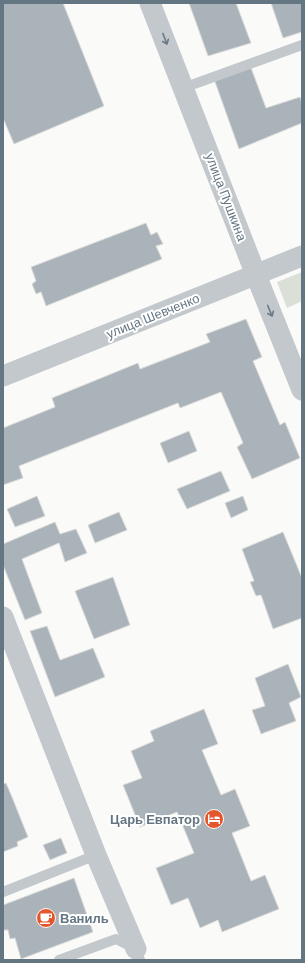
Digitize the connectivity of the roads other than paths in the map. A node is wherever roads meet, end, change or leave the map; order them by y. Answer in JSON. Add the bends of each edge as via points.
{"nodes":[{"id":1,"x":150,"y":3,"type":"edge"},
{"id":2,"x":302,"y":45,"type":"edge"},
{"id":3,"x":183,"y":88,"type":"junction"},
{"id":4,"x":302,"y":256,"type":"edge"},
{"id":5,"x":256,"y":275,"type":"junction"},
{"id":6,"x":3,"y":376,"type":"edge"},
{"id":7,"x":302,"y":390,"type":"edge"},
{"id":8,"x":3,"y":617,"type":"edge"},
{"id":9,"x":96,"y":855,"type":"junction"},
{"id":10,"x":3,"y":892,"type":"edge"},
{"id":11,"x":138,"y":955,"type":"edge"},
{"id":12,"x":59,"y":960,"type":"edge"}],
"edges":[{"from":1,"to":3,"type":"street","name":"улица Пушкина","one_way":true},
{"from":2,"to":3,"type":"lane"},
{"from":3,"to":5,"type":"street","name":"улица Пушкина"},
{"from":4,"to":5,"type":"street","name":"улица Шевченко"},
{"from":5,"to":6,"type":"street","name":"улица Шевченко"},
{"from":5,"to":7,"type":"street","name":"улица Пушкина","one_way":true},
{"from":8,"to":9,"type":"street"},
{"from":9,"to":10,"type":"lane"},
{"from":9,"to":11,"type":"street"},
{"from":11,"to":12,"type":"lane","via":[[116,939]]}]}
